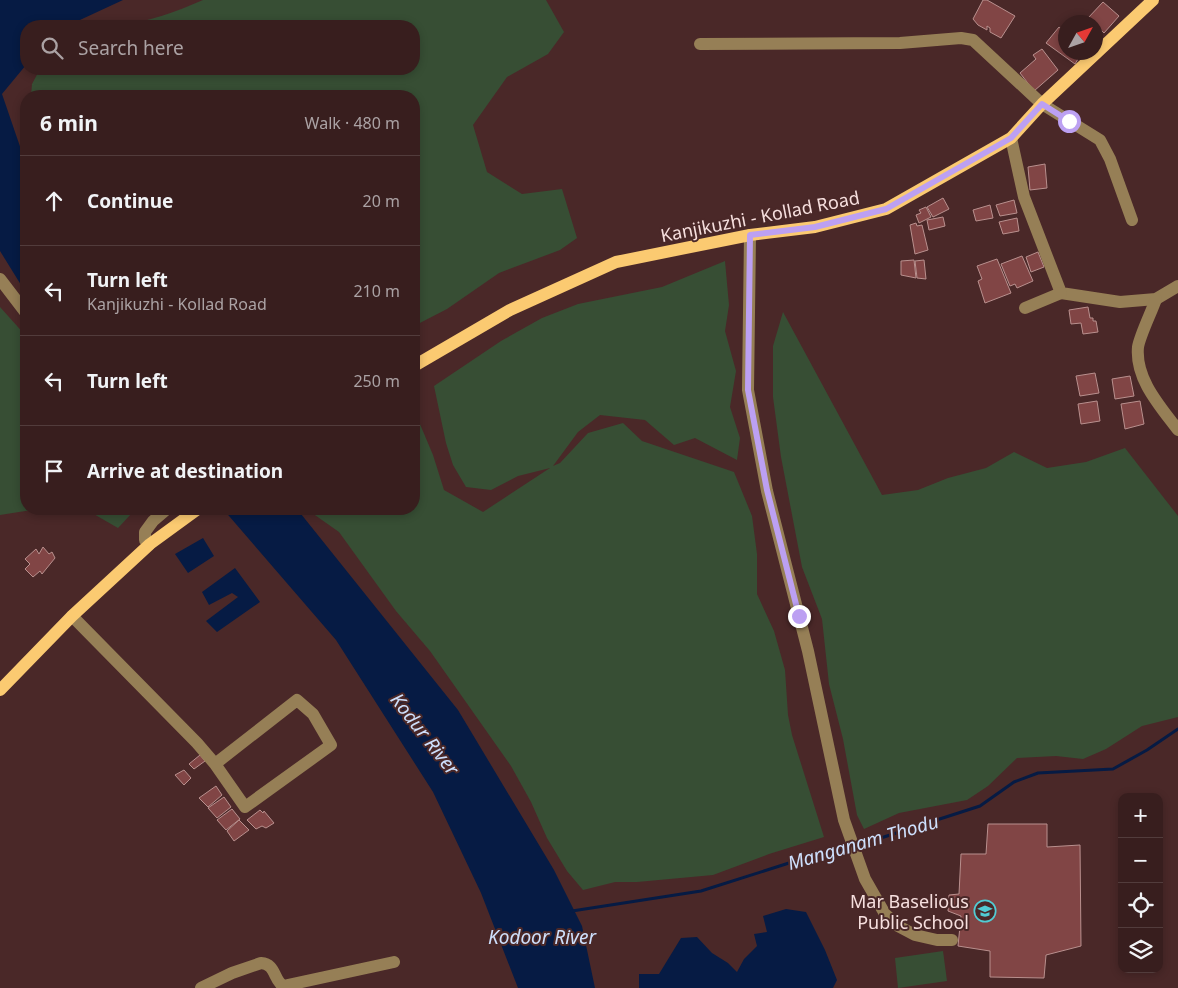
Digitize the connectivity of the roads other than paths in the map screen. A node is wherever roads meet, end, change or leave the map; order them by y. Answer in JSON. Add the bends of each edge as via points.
{"nodes":[{"id":1,"x":1153,"y":0,"type":"edge"},
{"id":2,"x":700,"y":44,"type":"dead end"},
{"id":3,"x":1042,"y":104,"type":"junction"},
{"id":4,"x":1011,"y":138,"type":"junction"},
{"id":5,"x":1132,"y":220,"type":"dead end"},
{"id":6,"x":750,"y":235,"type":"junction"},
{"id":7,"x":0,"y":279,"type":"edge"},
{"id":8,"x":1178,"y":286,"type":"edge"},
{"id":9,"x":1061,"y":294,"type":"junction"},
{"id":10,"x":1156,"y":299,"type":"junction"},
{"id":11,"x":20,"y":305,"type":"edge"},
{"id":12,"x":1025,"y":308,"type":"dead end"},
{"id":13,"x":420,"y":362,"type":"edge"},
{"id":14,"x":1178,"y":430,"type":"edge"},
{"id":15,"x":160,"y":515,"type":"edge"},
{"id":16,"x":190,"y":515,"type":"edge"},
{"id":17,"x":150,"y":544,"type":"junction"},
{"id":18,"x":72,"y":616,"type":"junction"},
{"id":19,"x":0,"y":690,"type":"edge"},
{"id":20,"x":215,"y":764,"type":"junction"},
{"id":21,"x":952,"y":940,"type":"dead end"},
{"id":22,"x":394,"y":962,"type":"dead end"},
{"id":23,"x":201,"y":988,"type":"edge"}],
"edges":[{"from":1,"to":3,"type":"main road","name":"Kanjikuzhi - Kollad Road"},
{"from":2,"to":3,"type":"street","via":[[900,43],[968,39],[977,43]]},
{"from":3,"to":4,"type":"main road","name":"Kanjikuzhi - Kollad Road"},
{"from":3,"to":5,"type":"street","via":[[1103,144]]},
{"from":4,"to":6,"type":"main road","name":"Kanjikuzhi - Kollad Road","via":[[886,209],[815,227]]},
{"from":4,"to":9,"type":"street","via":[[1024,197]]},
{"from":6,"to":13,"type":"main road","name":"Kanjikuzhi - Kollad Road","via":[[616,262],[510,310]]},
{"from":6,"to":21,"type":"street","via":[[748,390],[767,490],[808,651],[838,800],[865,878],[882,909],[898,926],[922,937]]},
{"from":7,"to":11,"type":"street"},
{"from":8,"to":10,"type":"street"},
{"from":9,"to":10,"type":"street","via":[[1120,302]]},
{"from":9,"to":12,"type":"street"},
{"from":10,"to":14,"type":"street","via":[[1138,346],[1140,367],[1147,385]]},
{"from":15,"to":17,"type":"street","via":[[145,532],[145,540]]},
{"from":16,"to":17,"type":"main road"},
{"from":17,"to":18,"type":"main road"},
{"from":18,"to":19,"type":"main road"},
{"from":18,"to":20,"type":"street"},
{"from":20,"to":20,"type":"street","via":[[297,700],[313,714],[331,745],[245,807]]},
{"from":22,"to":23,"type":"street","via":[[283,986],[272,968],[261,963]]}]}
